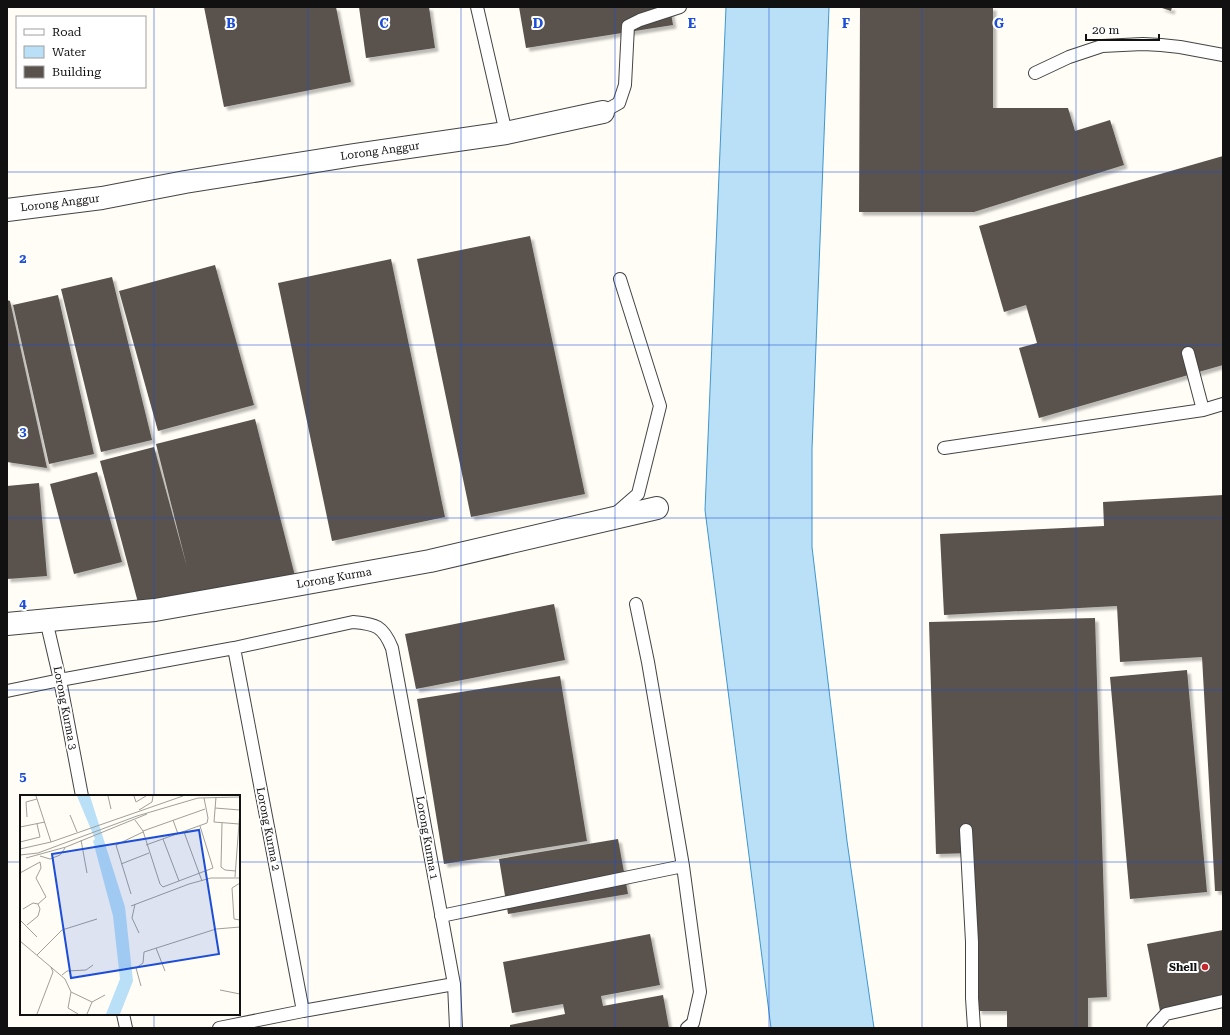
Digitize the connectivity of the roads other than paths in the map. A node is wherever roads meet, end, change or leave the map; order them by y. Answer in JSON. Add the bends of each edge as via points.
{"nodes":[{"id":1,"x":476,"y":7,"type":"edge"},
{"id":2,"x":680,"y":7,"type":"edge"},
{"id":3,"x":1223,"y":55,"type":"edge"},
{"id":4,"x":1035,"y":73,"type":"dead end"},
{"id":5,"x":603,"y":112,"type":"joint"},
{"id":6,"x":506,"y":133,"type":"junction"},
{"id":7,"x":7,"y":210,"type":"edge"},
{"id":8,"x":620,"y":279,"type":"dead end"},
{"id":9,"x":1188,"y":353,"type":"dead end"},
{"id":10,"x":1223,"y":404,"type":"edge"},
{"id":11,"x":1203,"y":410,"type":"junction"},
{"id":12,"x":944,"y":448,"type":"dead end"},
{"id":13,"x":656,"y":508,"type":"dead end"},
{"id":14,"x":608,"y":520,"type":"junction"},
{"id":15,"x":636,"y":604,"type":"dead end"},
{"id":16,"x":46,"y":620,"type":"junction"},
{"id":17,"x":7,"y":624,"type":"edge"},
{"id":18,"x":234,"y":648,"type":"junction"},
{"id":19,"x":60,"y":680,"type":"junction"},
{"id":20,"x":7,"y":691,"type":"edge"},
{"id":21,"x":82,"y":795,"type":"edge"},
{"id":22,"x":966,"y":830,"type":"dead end"},
{"id":23,"x":683,"y":866,"type":"junction"},
{"id":24,"x":441,"y":916,"type":"junction"},
{"id":25,"x":454,"y":984,"type":"junction"},
{"id":26,"x":1223,"y":1001,"type":"edge"},
{"id":27,"x":303,"y":1011,"type":"junction"},
{"id":28,"x":123,"y":1015,"type":"edge"},
{"id":29,"x":126,"y":1028,"type":"edge"},
{"id":30,"x":219,"y":1028,"type":"edge"},
{"id":31,"x":456,"y":1028,"type":"edge"},
{"id":32,"x":687,"y":1028,"type":"edge"},
{"id":33,"x":974,"y":1028,"type":"edge"},
{"id":34,"x":1153,"y":1028,"type":"edge"}],
"edges":[{"from":1,"to":6,"type":"lane"},
{"from":2,"to":5,"type":"lane","name":"Lorong Anggur","via":[[628,26],[625,85],[619,103]]},
{"from":3,"to":4,"type":"lane","via":[[1162,45],[1102,46],[1069,57]]},
{"from":5,"to":6,"type":"street","name":"Lorong Anggur"},
{"from":6,"to":7,"type":"street","name":"Lorong Anggur","via":[[346,156],[102,198]]},
{"from":8,"to":14,"type":"lane","via":[[660,406],[638,494]]},
{"from":9,"to":11,"type":"lane"},
{"from":10,"to":11,"type":"lane"},
{"from":11,"to":12,"type":"lane"},
{"from":13,"to":14,"type":"street","name":"Lorong Kurma"},
{"from":14,"to":16,"type":"street","name":"Lorong Kurma","via":[[430,561],[156,610]]},
{"from":15,"to":23,"type":"lane"},
{"from":16,"to":17,"type":"street","name":"Lorong Kurma"},
{"from":16,"to":19,"type":"lane","name":"Lorong Kurma 3"},
{"from":18,"to":19,"type":"lane","name":"Lorong Kurma 1"},
{"from":18,"to":24,"type":"lane","name":"Lorong Kurma 1","via":[[353,622],[378,627],[387,635],[392,648]]},
{"from":18,"to":27,"type":"lane","name":"Lorong Kurma 2"},
{"from":19,"to":20,"type":"lane","name":"Lorong Kurma 1"},
{"from":19,"to":21,"type":"lane","name":"Lorong Kurma 3"},
{"from":22,"to":33,"type":"lane"},
{"from":23,"to":24,"type":"lane"},
{"from":23,"to":32,"type":"lane","via":[[700,992],[693,1023]]},
{"from":24,"to":25,"type":"lane","name":"Lorong Kurma 1"},
{"from":25,"to":27,"type":"lane"},
{"from":25,"to":31,"type":"lane","name":"Lorong Kurma 1"},
{"from":26,"to":34,"type":"lane","via":[[1166,1014]]},
{"from":27,"to":30,"type":"lane"},
{"from":28,"to":29,"type":"lane"}]}
